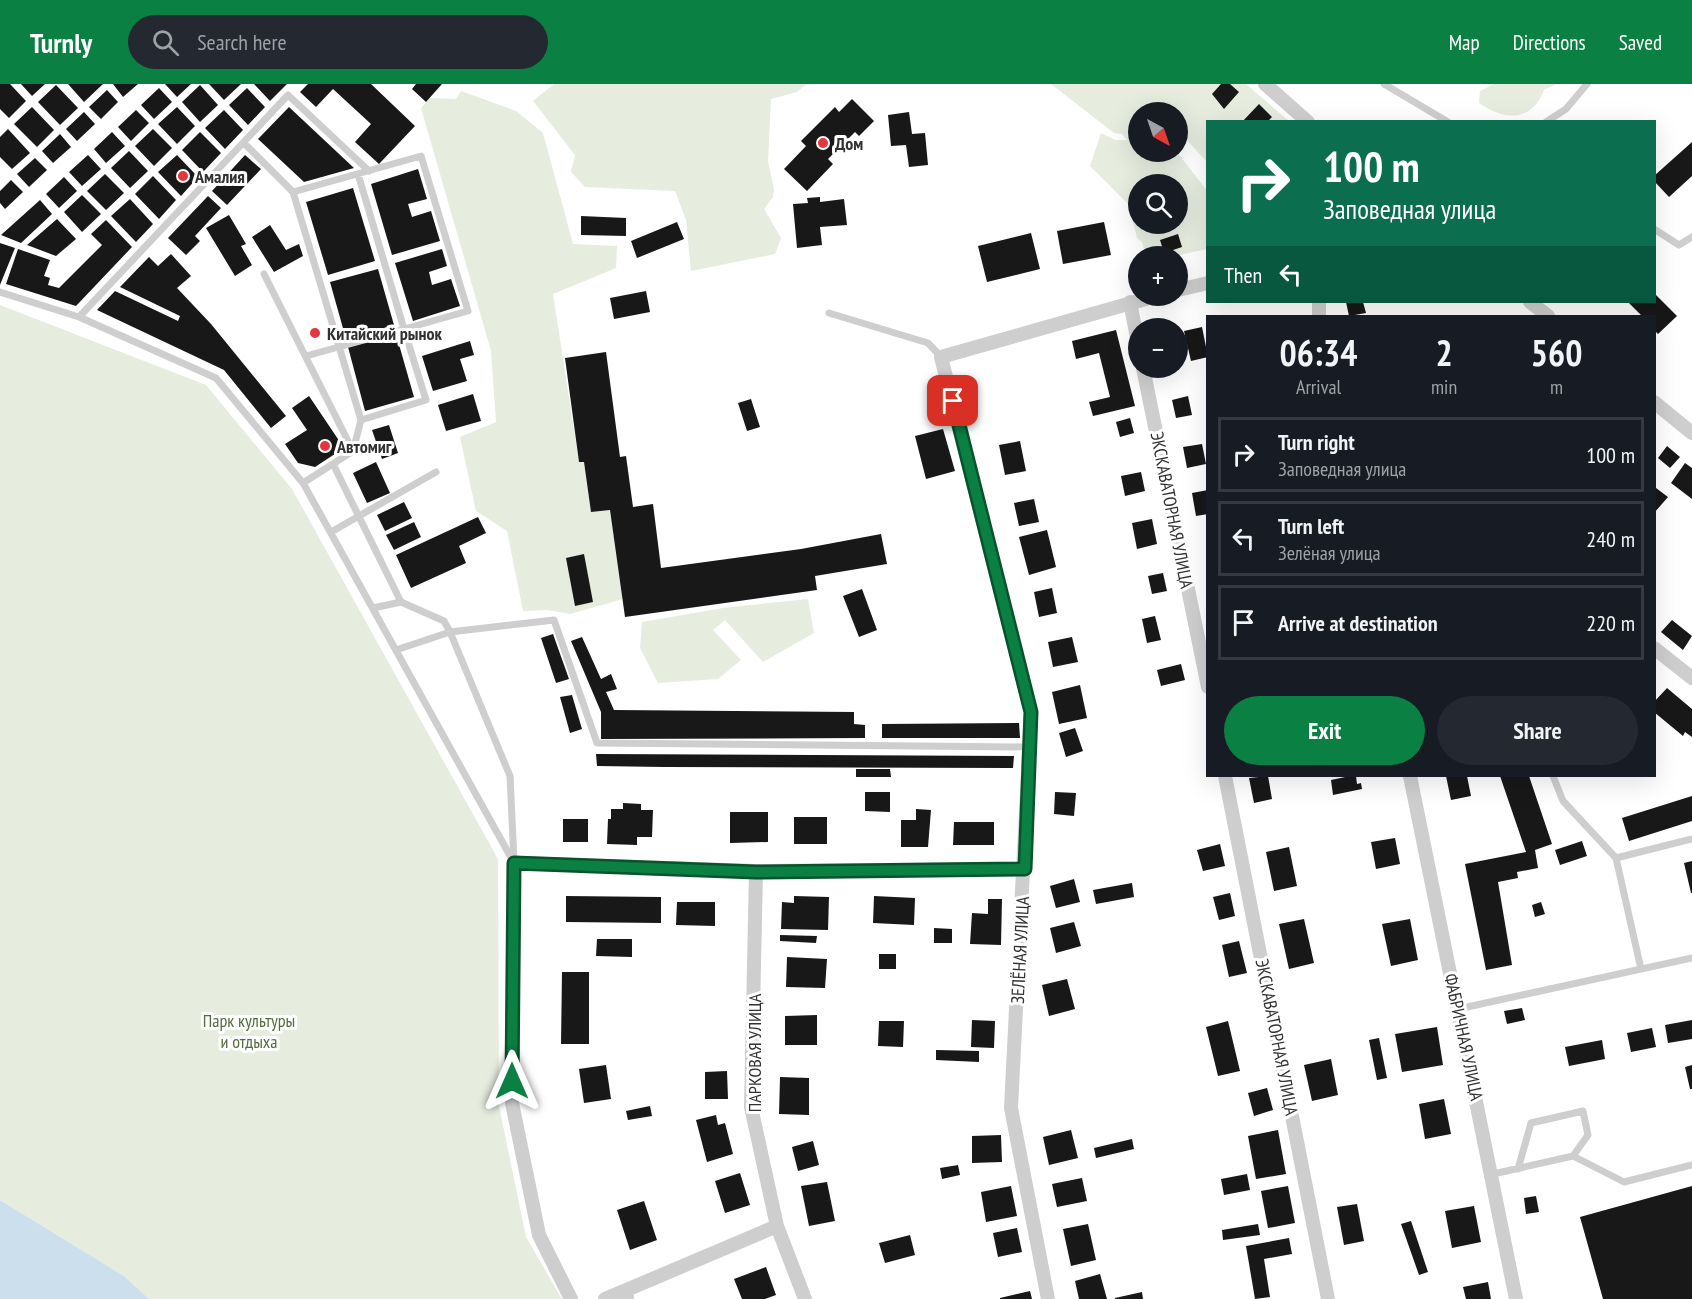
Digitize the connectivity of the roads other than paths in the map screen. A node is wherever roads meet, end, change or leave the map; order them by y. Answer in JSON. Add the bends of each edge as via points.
{"nodes":[{"id":1,"x":1264,"y":84,"type":"edge"},
{"id":2,"x":1384,"y":84,"type":"edge"},
{"id":3,"x":1587,"y":84,"type":"edge"},
{"id":4,"x":1306,"y":120,"type":"edge"},
{"id":5,"x":1445,"y":120,"type":"edge"},
{"id":6,"x":1549,"y":120,"type":"edge"},
{"id":7,"x":244,"y":143,"type":"junction"},
{"id":8,"x":369,"y":171,"type":"junction"},
{"id":9,"x":358,"y":174,"type":"junction"},
{"id":10,"x":293,"y":192,"type":"junction"},
{"id":11,"x":1656,"y":230,"type":"edge"},
{"id":12,"x":1692,"y":237,"type":"edge"},
{"id":13,"x":264,"y":274,"type":"dead end"},
{"id":14,"x":1206,"y":283,"type":"edge"},
{"id":15,"x":1188,"y":288,"type":"edge"},
{"id":16,"x":0,"y":292,"type":"edge"},
{"id":17,"x":1128,"y":303,"type":"edge"},
{"id":18,"x":1531,"y":303,"type":"edge"},
{"id":19,"x":829,"y":313,"type":"dead end"},
{"id":20,"x":1547,"y":315,"type":"edge"},
{"id":21,"x":79,"y":317,"type":"junction"},
{"id":22,"x":404,"y":329,"type":"junction"},
{"id":23,"x":339,"y":346,"type":"junction"},
{"id":24,"x":306,"y":356,"type":"junction"},
{"id":25,"x":941,"y":357,"type":"junction"},
{"id":26,"x":1145,"y":378,"type":"edge"},
{"id":27,"x":1656,"y":404,"type":"edge"},
{"id":28,"x":361,"y":420,"type":"junction"},
{"id":29,"x":1692,"y":433,"type":"edge"},
{"id":30,"x":353,"y":451,"type":"junction"},
{"id":31,"x":333,"y":464,"type":"junction"},
{"id":32,"x":436,"y":472,"type":"dead end"},
{"id":33,"x":303,"y":483,"type":"junction"},
{"id":34,"x":359,"y":517,"type":"junction"},
{"id":35,"x":331,"y":532,"type":"junction"},
{"id":36,"x":401,"y":602,"type":"junction"},
{"id":37,"x":373,"y":608,"type":"junction"},
{"id":38,"x":450,"y":632,"type":"junction"},
{"id":39,"x":396,"y":650,"type":"junction"},
{"id":40,"x":1656,"y":650,"type":"edge"},
{"id":41,"x":1206,"y":677,"type":"edge"},
{"id":42,"x":1692,"y":678,"type":"edge"},
{"id":43,"x":1031,"y":747,"type":"junction"},
{"id":44,"x":1225,"y":777,"type":"edge"},
{"id":45,"x":1410,"y":777,"type":"edge"},
{"id":46,"x":1553,"y":777,"type":"edge"},
{"id":47,"x":1692,"y":839,"type":"edge"},
{"id":48,"x":1616,"y":858,"type":"junction"},
{"id":49,"x":514,"y":863,"type":"junction"},
{"id":50,"x":1025,"y":869,"type":"junction"},
{"id":51,"x":756,"y":872,"type":"junction"},
{"id":52,"x":1692,"y":958,"type":"edge"},
{"id":53,"x":1641,"y":969,"type":"junction"},
{"id":54,"x":1458,"y":1009,"type":"junction"},
{"id":55,"x":1574,"y":1156,"type":"junction"},
{"id":56,"x":1692,"y":1165,"type":"edge"},
{"id":57,"x":1518,"y":1168,"type":"junction"},
{"id":58,"x":1493,"y":1174,"type":"junction"},
{"id":59,"x":777,"y":1226,"type":"junction"},
{"id":60,"x":626,"y":1295,"type":"edge"},
{"id":61,"x":571,"y":1299,"type":"edge"},
{"id":62,"x":605,"y":1299,"type":"edge"},
{"id":63,"x":805,"y":1299,"type":"edge"},
{"id":64,"x":1048,"y":1299,"type":"edge"},
{"id":65,"x":1328,"y":1299,"type":"edge"},
{"id":66,"x":1516,"y":1299,"type":"edge"}],
"edges":[{"from":1,"to":4,"type":"street"},
{"from":2,"to":5,"type":"lane"},
{"from":3,"to":6,"type":"lane","via":[[1566,109]]},
{"from":7,"to":8,"type":"lane","via":[[288,95]]},
{"from":7,"to":10,"type":"lane"},
{"from":7,"to":21,"type":"lane"},
{"from":8,"to":9,"type":"lane"},
{"from":8,"to":22,"type":"lane","via":[[421,156],[468,310]]},
{"from":9,"to":10,"type":"lane"},
{"from":9,"to":22,"type":"lane"},
{"from":10,"to":23,"type":"lane"},
{"from":11,"to":12,"type":"lane","via":[[1679,245]]},
{"from":13,"to":24,"type":"lane"},
{"from":14,"to":15,"type":"street"},
{"from":16,"to":21,"type":"lane"},
{"from":17,"to":25,"type":"street"},
{"from":18,"to":20,"type":"street"},
{"from":19,"to":25,"type":"lane","via":[[928,343]]},
{"from":21,"to":33,"type":"lane","via":[[216,378]]},
{"from":22,"to":23,"type":"lane"},
{"from":22,"to":28,"type":"lane","via":[[426,400]]},
{"from":23,"to":24,"type":"lane"},
{"from":23,"to":28,"type":"lane"},
{"from":24,"to":30,"type":"lane"},
{"from":25,"to":43,"type":"street","name":"ЗЕЛЁНАЯ УЛИЦА","via":[[1031,712]]},
{"from":26,"to":41,"type":"street","name":"ЭКСКАВАТОРНАЯ УЛИЦА"},
{"from":27,"to":29,"type":"street"},
{"from":28,"to":30,"type":"lane"},
{"from":30,"to":31,"type":"lane"},
{"from":31,"to":33,"type":"lane"},
{"from":31,"to":34,"type":"lane"},
{"from":32,"to":34,"type":"lane"},
{"from":33,"to":35,"type":"lane"},
{"from":34,"to":35,"type":"lane"},
{"from":34,"to":36,"type":"lane"},
{"from":35,"to":37,"type":"lane"},
{"from":36,"to":37,"type":"lane"},
{"from":36,"to":38,"type":"lane","via":[[444,621]]},
{"from":37,"to":39,"type":"lane"},
{"from":38,"to":39,"type":"lane"},
{"from":38,"to":43,"type":"lane","via":[[554,620],[597,743]]},
{"from":38,"to":49,"type":"lane","via":[[510,776]]},
{"from":39,"to":49,"type":"lane"},
{"from":40,"to":42,"type":"street"},
{"from":43,"to":50,"type":"street","name":"ЗЕЛЁНАЯ УЛИЦА"},
{"from":44,"to":65,"type":"street","name":"ЭКСКАВАТОРНАЯ УЛИЦА"},
{"from":45,"to":54,"type":"street","name":"ФАБРИЧНАЯ УЛИЦА"},
{"from":46,"to":48,"type":"lane","via":[[1563,801]]},
{"from":47,"to":48,"type":"lane"},
{"from":48,"to":53,"type":"lane"},
{"from":49,"to":51,"type":"street"},
{"from":49,"to":61,"type":"street","via":[[512,1103],[539,1235]]},
{"from":50,"to":51,"type":"street"},
{"from":50,"to":64,"type":"street","name":"ЗЕЛЁНАЯ УЛИЦА","via":[[1011,1108]]},
{"from":51,"to":59,"type":"street","name":"ПАРКОВАЯ УЛИЦА","via":[[751,1107]]},
{"from":52,"to":53,"type":"lane"},
{"from":53,"to":54,"type":"lane"},
{"from":54,"to":58,"type":"street","name":"ФАБРИЧНАЯ УЛИЦА"},
{"from":55,"to":56,"type":"lane","via":[[1624,1182]]},
{"from":55,"to":57,"type":"lane"},
{"from":55,"to":57,"type":"lane","via":[[1588,1135],[1583,1111],[1531,1123]]},
{"from":57,"to":58,"type":"lane"},
{"from":58,"to":66,"type":"street","name":"ФАБРИЧНАЯ УЛИЦА"},
{"from":59,"to":60,"type":"street"},
{"from":59,"to":63,"type":"street","name":"ПАРКОВАЯ УЛИЦА"},
{"from":60,"to":62,"type":"street"}]}
